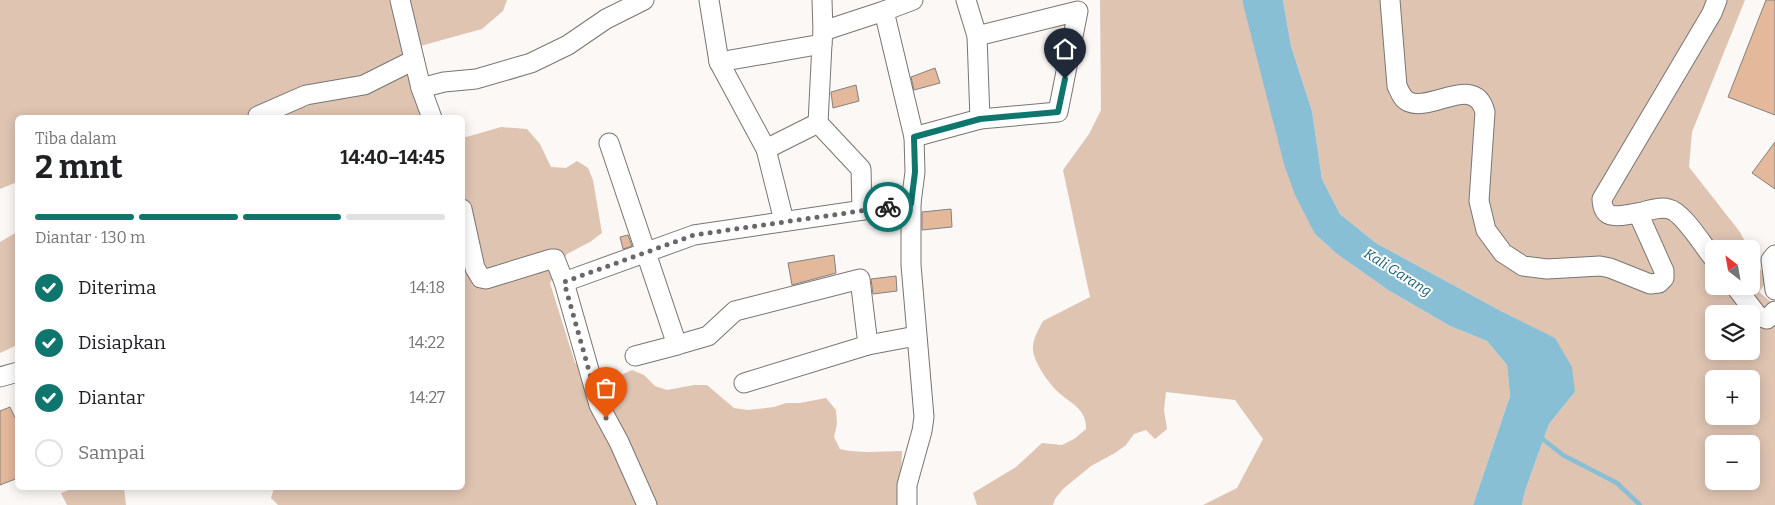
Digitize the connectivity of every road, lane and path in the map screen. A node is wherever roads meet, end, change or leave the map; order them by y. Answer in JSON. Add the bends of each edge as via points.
{"nodes":[{"id":1,"x":400,"y":0,"type":"edge"},
{"id":2,"x":644,"y":0,"type":"edge"},
{"id":3,"x":709,"y":0,"type":"edge"},
{"id":4,"x":822,"y":0,"type":"edge"},
{"id":5,"x":913,"y":0,"type":"edge"},
{"id":6,"x":966,"y":0,"type":"edge"},
{"id":7,"x":1390,"y":0,"type":"edge"},
{"id":8,"x":1717,"y":0,"type":"edge"},
{"id":9,"x":884,"y":11,"type":"junction"},
{"id":10,"x":977,"y":36,"type":"junction"},
{"id":11,"x":823,"y":37,"type":"junction"},
{"id":12,"x":414,"y":60,"type":"junction"},
{"id":13,"x":719,"y":62,"type":"junction"},
{"id":14,"x":421,"y":88,"type":"junction"},
{"id":15,"x":260,"y":115,"type":"edge"},
{"id":16,"x":431,"y":115,"type":"edge"},
{"id":17,"x":980,"y":119,"type":"junction"},
{"id":18,"x":818,"y":123,"type":"junction"},
{"id":19,"x":914,"y":137,"type":"junction"},
{"id":20,"x":609,"y":143,"type":"dead end"},
{"id":21,"x":766,"y":149,"type":"junction"},
{"id":22,"x":911,"y":204,"type":"junction"},
{"id":23,"x":862,"y":210,"type":"junction"},
{"id":24,"x":1638,"y":213,"type":"junction"},
{"id":25,"x":784,"y":221,"type":"junction"},
{"id":26,"x":465,"y":223,"type":"edge"},
{"id":27,"x":1705,"y":247,"type":"edge"},
{"id":28,"x":646,"y":252,"type":"junction"},
{"id":29,"x":1775,"y":254,"type":"edge"},
{"id":30,"x":470,"y":277,"type":"edge"},
{"id":31,"x":564,"y":282,"type":"junction"},
{"id":32,"x":1775,"y":290,"type":"edge"},
{"id":33,"x":1742,"y":295,"type":"edge"},
{"id":34,"x":1775,"y":311,"type":"edge"},
{"id":35,"x":916,"y":336,"type":"junction"},
{"id":36,"x":677,"y":344,"type":"junction"},
{"id":37,"x":868,"y":345,"type":"junction"},
{"id":38,"x":634,"y":356,"type":"dead end"},
{"id":39,"x":15,"y":373,"type":"edge"},
{"id":40,"x":0,"y":377,"type":"edge"},
{"id":41,"x":744,"y":383,"type":"dead end"},
{"id":42,"x":646,"y":505,"type":"edge"},
{"id":43,"x":906,"y":505,"type":"edge"}],
"edges":[{"from":1,"to":12,"type":"street"},
{"from":2,"to":14,"type":"street","via":[[531,63],[476,80],[444,82]]},
{"from":3,"to":13,"type":"street"},
{"from":4,"to":11,"type":"street"},
{"from":5,"to":9,"type":"street"},
{"from":6,"to":10,"type":"street"},
{"from":7,"to":24,"type":"street","via":[[1397,86],[1402,96],[1409,102],[1418,103],[1467,94],[1478,97],[1484,104],[1478,201],[1486,230],[1503,253],[1523,266],[1547,269],[1600,266],[1650,284],[1659,283],[1664,278],[1664,271]]},
{"from":8,"to":24,"type":"street","via":[[1602,199],[1602,208],[1607,214]]},
{"from":9,"to":11,"type":"street"},
{"from":9,"to":19,"type":"street"},
{"from":10,"to":17,"type":"street"},
{"from":10,"to":17,"type":"street","via":[[1078,11],[1058,112]]},
{"from":11,"to":13,"type":"street"},
{"from":11,"to":18,"type":"street"},
{"from":12,"to":14,"type":"street"},
{"from":12,"to":15,"type":"street","via":[[364,85],[306,95]]},
{"from":13,"to":21,"type":"street"},
{"from":14,"to":16,"type":"street"},
{"from":17,"to":19,"type":"street"},
{"from":18,"to":21,"type":"street"},
{"from":18,"to":23,"type":"street","via":[[861,169]]},
{"from":19,"to":22,"type":"street","via":[[915,172]]},
{"from":20,"to":28,"type":"street"},
{"from":21,"to":25,"type":"street"},
{"from":22,"to":23,"type":"street"},
{"from":22,"to":35,"type":"street"},
{"from":23,"to":25,"type":"street"},
{"from":24,"to":27,"type":"street","via":[[1671,209],[1680,215]]},
{"from":25,"to":28,"type":"street","via":[[694,235]]},
{"from":26,"to":30,"type":"street","via":[[475,268]]},
{"from":28,"to":31,"type":"street"},
{"from":28,"to":36,"type":"street"},
{"from":29,"to":32,"type":"street","via":[[1770,260]]},
{"from":30,"to":31,"type":"street","via":[[486,278],[555,259]]},
{"from":31,"to":42,"type":"street","via":[[600,405],[623,449]]},
{"from":33,"to":34,"type":"street","via":[[1758,316],[1767,319]]},
{"from":35,"to":37,"type":"street"},
{"from":35,"to":43,"type":"street","via":[[924,416],[907,484]]},
{"from":36,"to":37,"type":"street","via":[[708,336],[735,311],[860,279]]},
{"from":36,"to":38,"type":"street"},
{"from":37,"to":41,"type":"street"},
{"from":39,"to":40,"type":"street"}]}
